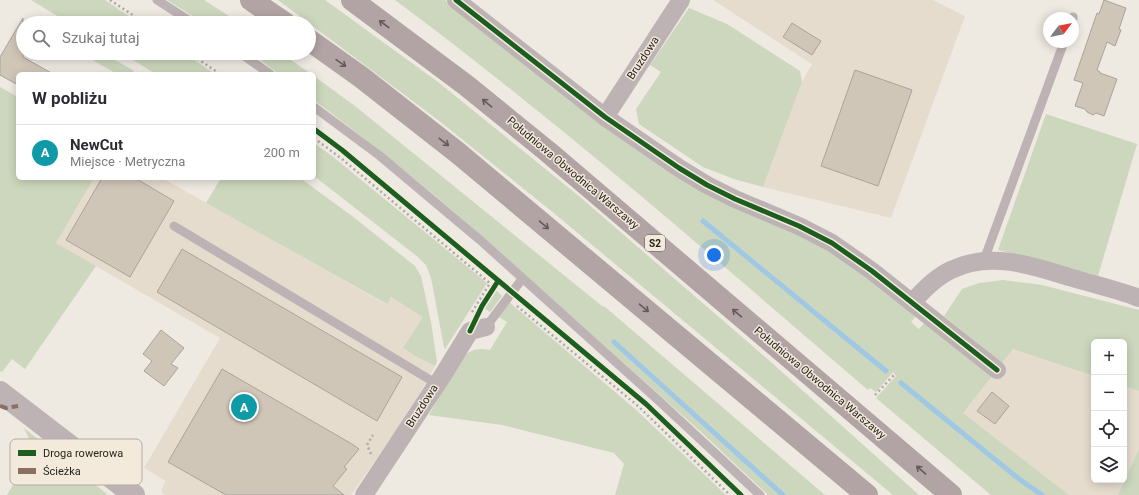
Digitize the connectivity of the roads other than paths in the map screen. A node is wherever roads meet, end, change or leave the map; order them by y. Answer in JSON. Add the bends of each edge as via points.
{"nodes":[{"id":1,"x":156,"y":0,"type":"edge"},
{"id":2,"x":251,"y":0,"type":"edge"},
{"id":3,"x":352,"y":0,"type":"edge"},
{"id":4,"x":456,"y":0,"type":"edge"},
{"id":5,"x":681,"y":0,"type":"edge"},
{"id":6,"x":182,"y":16,"type":"edge"},
{"id":7,"x":275,"y":16,"type":"edge"},
{"id":8,"x":316,"y":45,"type":"edge"},
{"id":9,"x":1062,"y":48,"type":"edge"},
{"id":10,"x":250,"y":60,"type":"edge"},
{"id":11,"x":267,"y":72,"type":"edge"},
{"id":12,"x":316,"y":108,"type":"edge"},
{"id":13,"x":605,"y":117,"type":"junction"},
{"id":14,"x":174,"y":226,"type":"dead end"},
{"id":15,"x":984,"y":260,"type":"junction"},
{"id":16,"x":522,"y":279,"type":"junction"},
{"id":17,"x":1139,"y":298,"type":"edge"},
{"id":18,"x":912,"y":303,"type":"junction"},
{"id":19,"x":478,"y":329,"type":"joint"},
{"id":20,"x":997,"y":370,"type":"dead end"},
{"id":21,"x":437,"y":384,"type":"junction"},
{"id":22,"x":0,"y":392,"type":"edge"},
{"id":23,"x":61,"y":439,"type":"edge"},
{"id":24,"x":121,"y":485,"type":"edge"},
{"id":25,"x":134,"y":495,"type":"edge"},
{"id":26,"x":364,"y":495,"type":"edge"},
{"id":27,"x":760,"y":495,"type":"edge"},
{"id":28,"x":867,"y":495,"type":"edge"},
{"id":29,"x":951,"y":495,"type":"edge"}],
"edges":[{"from":1,"to":6,"type":"lane"},
{"from":2,"to":7,"type":"highway"},
{"from":29,"to":3,"type":"highway","name":"Południowa Obwodnica Warszawy","number":"S2","one_way":true,"via":[[547,151]]},
{"from":4,"to":13,"type":"street"},
{"from":5,"to":13,"type":"street","name":"Bruzdowa"},
{"from":8,"to":28,"type":"highway","one_way":true,"via":[[458,153]]},
{"from":9,"to":15,"type":"lane"},
{"from":10,"to":11,"type":"lane"},
{"from":12,"to":16,"type":"lane","via":[[380,156]]},
{"from":13,"to":18,"type":"street","via":[[707,185],[832,243]]},
{"from":14,"to":21,"type":"lane"},
{"from":15,"to":17,"type":"street","via":[[1008,261],[1038,267]]},
{"from":15,"to":18,"type":"street","via":[[966,264],[939,277]]},
{"from":16,"to":19,"type":"lane"},
{"from":16,"to":27,"type":"lane"},
{"from":18,"to":20,"type":"street"},
{"from":19,"to":21,"type":"street","name":"Bruzdowa"},
{"from":21,"to":26,"type":"street","name":"Bruzdowa"},
{"from":22,"to":23,"type":"street"},
{"from":24,"to":25,"type":"street"}]}
